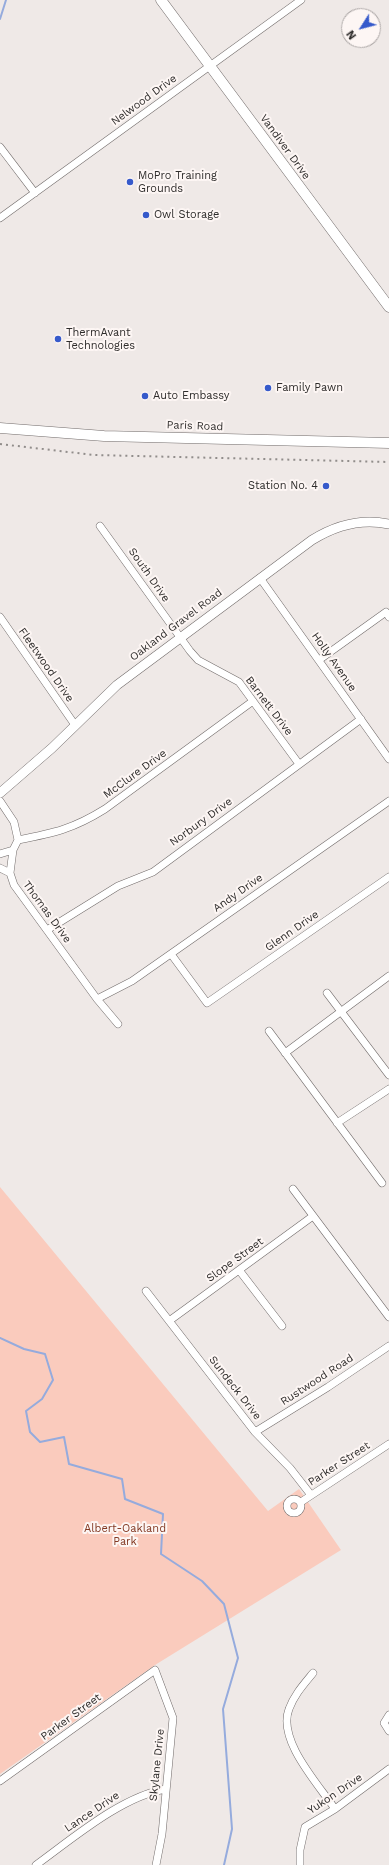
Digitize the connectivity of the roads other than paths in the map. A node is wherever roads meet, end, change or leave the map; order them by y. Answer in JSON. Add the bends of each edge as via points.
{"nodes":[{"id":1,"x":161,"y":0,"type":"edge"},
{"id":2,"x":300,"y":0,"type":"edge"},
{"id":3,"x":210,"y":65,"type":"junction"},
{"id":4,"x":0,"y":146,"type":"edge"},
{"id":5,"x":35,"y":192,"type":"junction"},
{"id":6,"x":0,"y":218,"type":"edge"},
{"id":7,"x":389,"y":308,"type":"edge"},
{"id":8,"x":0,"y":428,"type":"edge"},
{"id":9,"x":389,"y":443,"type":"edge"},
{"id":10,"x":389,"y":524,"type":"edge"},
{"id":11,"x":100,"y":526,"type":"dead end"},
{"id":12,"x":260,"y":578,"type":"junction"},
{"id":13,"x":0,"y":617,"type":"edge"},
{"id":14,"x":389,"y":617,"type":"edge"},
{"id":15,"x":179,"y":637,"type":"junction"},
{"id":16,"x":320,"y":660,"type":"junction"},
{"id":17,"x":254,"y":701,"type":"junction"},
{"id":18,"x":361,"y":719,"type":"junction"},
{"id":19,"x":75,"y":726,"type":"junction"},
{"id":20,"x":389,"y":759,"type":"edge"},
{"id":21,"x":299,"y":764,"type":"junction"},
{"id":22,"x":0,"y":793,"type":"edge"},
{"id":23,"x":0,"y":801,"type":"edge"},
{"id":24,"x":389,"y":801,"type":"edge"},
{"id":25,"x":18,"y":840,"type":"junction"},
{"id":26,"x":13,"y":850,"type":"junction"},
{"id":27,"x":0,"y":854,"type":"edge"},
{"id":28,"x":0,"y":868,"type":"edge"},
{"id":29,"x":10,"y":873,"type":"junction"},
{"id":30,"x":389,"y":876,"type":"edge"},
{"id":31,"x":47,"y":930,"type":"junction"},
{"id":32,"x":171,"y":954,"type":"junction"},
{"id":33,"x":389,"y":976,"type":"edge"},
{"id":34,"x":328,"y":993,"type":"dead end"},
{"id":35,"x":97,"y":999,"type":"junction"},
{"id":36,"x":341,"y":1010,"type":"junction"},
{"id":37,"x":118,"y":1024,"type":"dead end"},
{"id":38,"x":269,"y":1031,"type":"dead end"},
{"id":39,"x":285,"y":1053,"type":"junction"},
{"id":40,"x":389,"y":1075,"type":"edge"},
{"id":41,"x":389,"y":1088,"type":"edge"},
{"id":42,"x":337,"y":1123,"type":"junction"},
{"id":43,"x":382,"y":1182,"type":"dead end"},
{"id":44,"x":292,"y":1189,"type":"dead end"},
{"id":45,"x":313,"y":1216,"type":"junction"},
{"id":46,"x":239,"y":1270,"type":"junction"},
{"id":47,"x":146,"y":1291,"type":"dead end"},
{"id":48,"x":389,"y":1317,"type":"edge"},
{"id":49,"x":170,"y":1321,"type":"junction"},
{"id":50,"x":282,"y":1326,"type":"dead end"},
{"id":51,"x":389,"y":1346,"type":"edge"},
{"id":52,"x":255,"y":1432,"type":"junction"},
{"id":53,"x":389,"y":1444,"type":"edge"},
{"id":54,"x":311,"y":1495,"type":"junction"},
{"id":55,"x":301,"y":1502,"type":"dead end"},
{"id":56,"x":155,"y":1670,"type":"joint"},
{"id":57,"x":313,"y":1673,"type":"dead end"},
{"id":58,"x":389,"y":1715,"type":"edge"},
{"id":59,"x":389,"y":1731,"type":"edge"},
{"id":60,"x":389,"y":1769,"type":"edge"},
{"id":61,"x":0,"y":1781,"type":"edge"},
{"id":62,"x":166,"y":1789,"type":"junction"},
{"id":63,"x":335,"y":1809,"type":"junction"},
{"id":64,"x":36,"y":1865,"type":"edge"},
{"id":65,"x":156,"y":1865,"type":"edge"},
{"id":66,"x":300,"y":1865,"type":"edge"}],
"edges":[{"from":1,"to":3,"type":"main road","name":"Vandiver Drive"},
{"from":2,"to":3,"type":"street","name":"Nelwood Drive"},
{"from":3,"to":5,"type":"street","name":"Nelwood Drive"},
{"from":3,"to":7,"type":"main road","name":"Vandiver Drive"},
{"from":4,"to":5,"type":"street"},
{"from":5,"to":6,"type":"street","name":"Nelwood Drive"},
{"from":8,"to":9,"type":"main road","name":"Paris Road","via":[[104,436]]},
{"from":10,"to":12,"type":"street","name":"Oakland Gravel Road","via":[[374,521],[345,524],[326,531]]},
{"from":11,"to":15,"type":"street","name":"South Drive"},
{"from":12,"to":15,"type":"street","name":"Oakland Gravel Road"},
{"from":12,"to":16,"type":"street","name":"Holly Avenue"},
{"from":13,"to":19,"type":"street","name":"Fleetwood Drive"},
{"from":14,"to":16,"type":"street","via":[[386,612]]},
{"from":15,"to":17,"type":"street","name":"Barnett Drive","via":[[198,660],[240,682]]},
{"from":15,"to":19,"type":"street","name":"Oakland Gravel Road","via":[[117,685]]},
{"from":16,"to":18,"type":"street","name":"Holly Avenue"},
{"from":17,"to":21,"type":"street","name":"Barnett Drive"},
{"from":17,"to":25,"type":"street","name":"McClure Drive","via":[[105,809],[83,822],[59,832]]},
{"from":18,"to":20,"type":"street","name":"Holly Avenue"},
{"from":18,"to":21,"type":"street","name":"Norbury Drive"},
{"from":19,"to":22,"type":"street","name":"Oakland Gravel Road"},
{"from":21,"to":31,"type":"street","name":"Norbury Drive","via":[[153,872],[118,886]]},
{"from":23,"to":25,"type":"street","via":[[14,822]]},
{"from":24,"to":32,"type":"street","name":"Andy Drive"},
{"from":25,"to":26,"type":"street"},
{"from":26,"to":27,"type":"street"},
{"from":26,"to":29,"type":"street"},
{"from":28,"to":29,"type":"street"},
{"from":29,"to":31,"type":"street","name":"Thomas Drive","via":[[14,885]]},
{"from":30,"to":32,"type":"street","name":"Glenn Drive","via":[[207,1003]]},
{"from":31,"to":35,"type":"street","name":"Thomas Drive"},
{"from":32,"to":35,"type":"street","name":"Andy Drive","via":[[132,981]]},
{"from":33,"to":36,"type":"street"},
{"from":34,"to":36,"type":"street"},
{"from":35,"to":37,"type":"street","name":"Thomas Drive"},
{"from":36,"to":39,"type":"street"},
{"from":36,"to":40,"type":"street"},
{"from":38,"to":39,"type":"street"},
{"from":39,"to":42,"type":"street"},
{"from":41,"to":42,"type":"street"},
{"from":42,"to":43,"type":"street"},
{"from":44,"to":45,"type":"street"},
{"from":45,"to":46,"type":"street","name":"Slope Street"},
{"from":45,"to":48,"type":"street"},
{"from":46,"to":49,"type":"street","name":"Slope Street"},
{"from":46,"to":50,"type":"street"},
{"from":47,"to":49,"type":"street","name":"Sundeck Drive"},
{"from":49,"to":52,"type":"street","name":"Sundeck Drive"},
{"from":51,"to":52,"type":"street","name":"Rustwood Road","via":[[328,1388]]},
{"from":52,"to":54,"type":"street","name":"Sundeck Drive","via":[[290,1468]]},
{"from":53,"to":54,"type":"street","name":"Parker Street"},
{"from":54,"to":55,"type":"street","name":"Parker Street"},
{"from":56,"to":61,"type":"street","name":"Parker Street"},
{"from":56,"to":62,"type":"street","name":"Skylane Drive","via":[[173,1718]]},
{"from":57,"to":63,"type":"street","via":[[295,1696],[288,1710],[286,1727],[292,1748]]},
{"from":58,"to":59,"type":"street","via":[[384,1723]]},
{"from":60,"to":63,"type":"street","name":"Yukon Drive"},
{"from":62,"to":64,"type":"street","name":"Lance Drive","via":[[150,1791],[130,1800]]},
{"from":62,"to":65,"type":"street","name":"Skylane Drive"},
{"from":63,"to":66,"type":"street","name":"Yukon Drive","via":[[304,1827]]}]}
